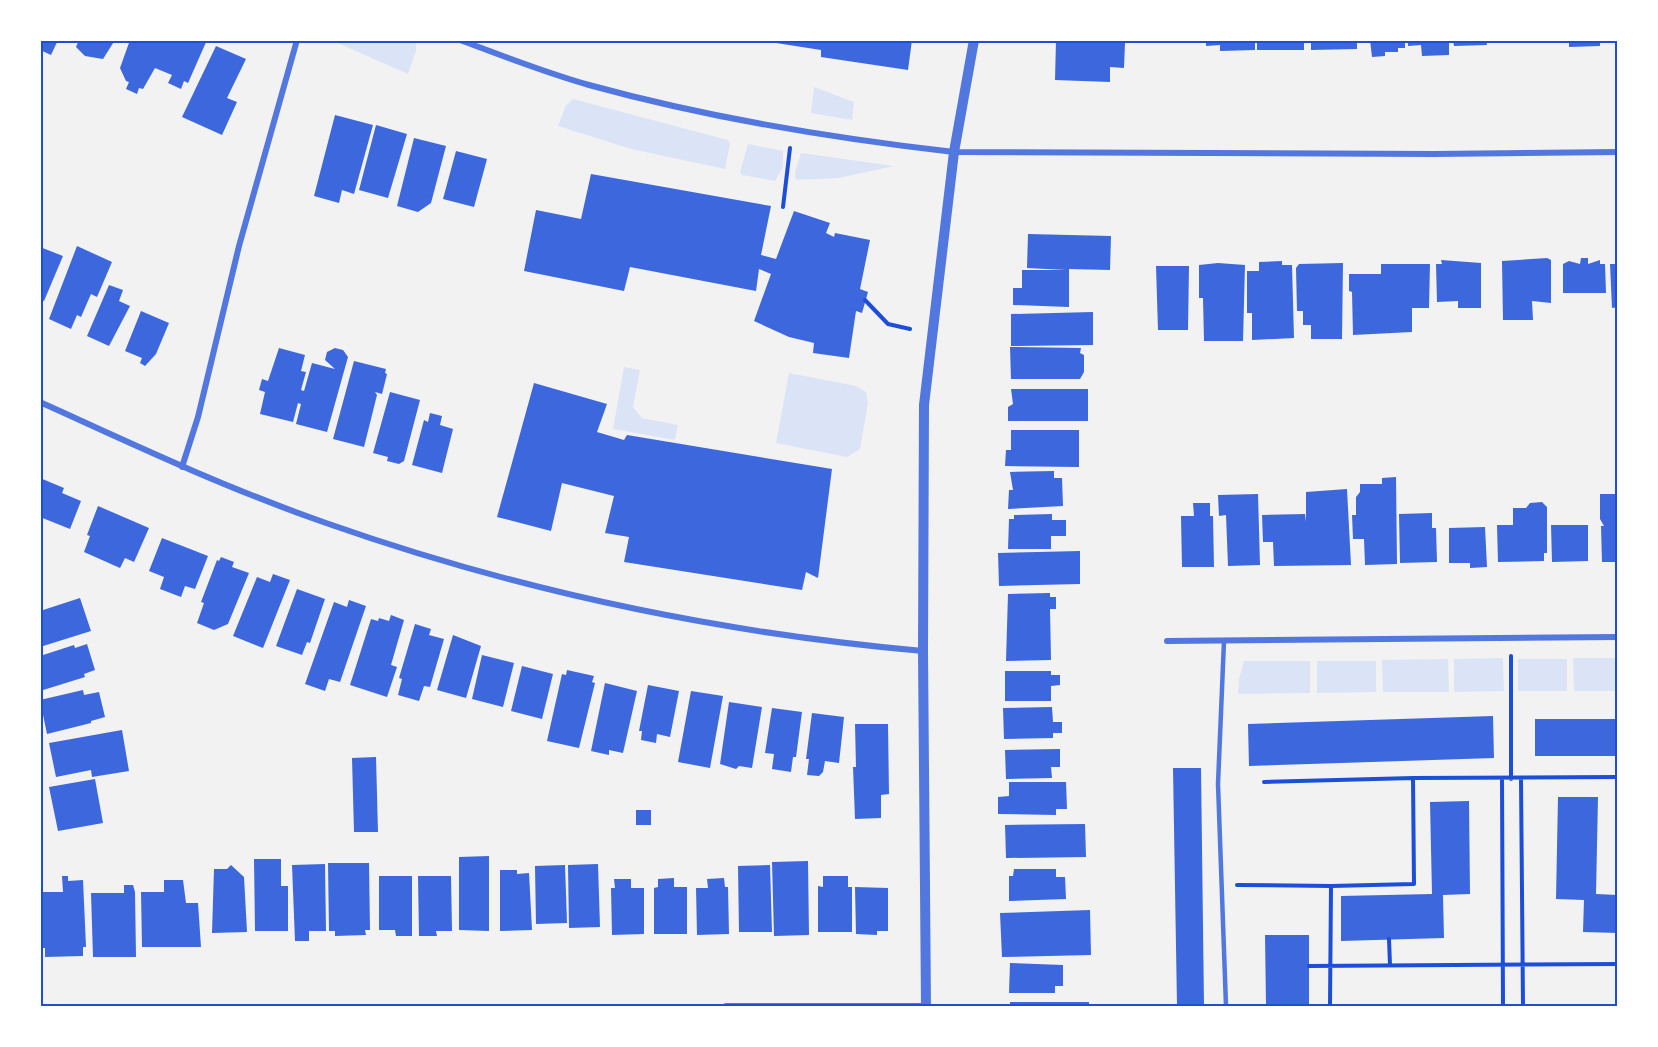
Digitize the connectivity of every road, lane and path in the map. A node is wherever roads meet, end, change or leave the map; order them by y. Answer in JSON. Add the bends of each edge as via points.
{"nodes":[{"id":1,"x":297,"y":40,"type":"edge"},
{"id":2,"x":460,"y":40,"type":"edge"},
{"id":3,"x":974,"y":40,"type":"edge"},
{"id":4,"x":792,"y":130,"type":"junction"},
{"id":5,"x":954,"y":152,"type":"junction"},
{"id":6,"x":1617,"y":152,"type":"edge"},
{"id":7,"x":783,"y":207,"type":"dead end"},
{"id":8,"x":865,"y":300,"type":"dead end"},
{"id":9,"x":910,"y":329,"type":"dead end"},
{"id":10,"x":40,"y":402,"type":"edge"},
{"id":11,"x":182,"y":467,"type":"junction"},
{"id":12,"x":1617,"y":637,"type":"edge"},
{"id":13,"x":1510,"y":638,"type":"junction"},
{"id":14,"x":1224,"y":640,"type":"junction"},
{"id":15,"x":1167,"y":641,"type":"dead end"},
{"id":16,"x":923,"y":651,"type":"junction"},
{"id":17,"x":1617,"y":777,"type":"edge"},
{"id":18,"x":1413,"y":778,"type":"junction"},
{"id":19,"x":1502,"y":779,"type":"junction"},
{"id":20,"x":1511,"y":779,"type":"junction"},
{"id":21,"x":1521,"y":779,"type":"junction"},
{"id":22,"x":1264,"y":782,"type":"dead end"},
{"id":23,"x":1221,"y":885,"type":"junction"},
{"id":24,"x":1331,"y":886,"type":"junction"},
{"id":25,"x":1389,"y":939,"type":"dead end"},
{"id":26,"x":1617,"y":964,"type":"edge"},
{"id":27,"x":1390,"y":965,"type":"junction"},
{"id":28,"x":1309,"y":966,"type":"dead end"},
{"id":29,"x":1329,"y":966,"type":"junction"},
{"id":30,"x":1503,"y":966,"type":"junction"},
{"id":31,"x":1523,"y":967,"type":"junction"},
{"id":32,"x":726,"y":1006,"type":"edge"},
{"id":33,"x":926,"y":1006,"type":"edge"},
{"id":34,"x":1226,"y":1006,"type":"edge"},
{"id":35,"x":1330,"y":1006,"type":"edge"},
{"id":36,"x":1503,"y":1006,"type":"edge"},
{"id":37,"x":1523,"y":1006,"type":"edge"}],
"edges":[{"from":1,"to":11,"type":"street"},
{"from":2,"to":4,"type":"street","via":[[587,85],[717,117]]},
{"from":3,"to":5,"type":"street"},
{"from":4,"to":5,"type":"street"},
{"from":4,"to":7,"type":"path"},
{"from":5,"to":6,"type":"street"},
{"from":5,"to":16,"type":"street","via":[[924,405]]},
{"from":8,"to":9,"type":"path","via":[[888,324]]},
{"from":10,"to":11,"type":"street"},
{"from":11,"to":16,"type":"street","via":[[337,527],[474,570],[622,607],[806,639]]},
{"from":12,"to":13,"type":"street"},
{"from":13,"to":14,"type":"street"},
{"from":13,"to":20,"type":"path"},
{"from":14,"to":15,"type":"street"},
{"from":14,"to":23,"type":"lane","via":[[1218,783]]},
{"from":16,"to":33,"type":"street"},
{"from":17,"to":21,"type":"path"},
{"from":18,"to":19,"type":"path"},
{"from":18,"to":22,"type":"path"},
{"from":18,"to":24,"type":"path","via":[[1414,884]]},
{"from":19,"to":20,"type":"path"},
{"from":19,"to":30,"type":"path"},
{"from":20,"to":21,"type":"path"},
{"from":21,"to":31,"type":"path"},
{"from":23,"to":24,"type":"path"},
{"from":23,"to":34,"type":"lane"},
{"from":24,"to":29,"type":"path"},
{"from":25,"to":27,"type":"path"},
{"from":26,"to":31,"type":"path"},
{"from":27,"to":29,"type":"path"},
{"from":27,"to":30,"type":"path"},
{"from":28,"to":29,"type":"path"},
{"from":29,"to":35,"type":"path"},
{"from":30,"to":31,"type":"path"},
{"from":30,"to":36,"type":"path"},
{"from":31,"to":37,"type":"path"},
{"from":32,"to":33,"type":"street"}]}
